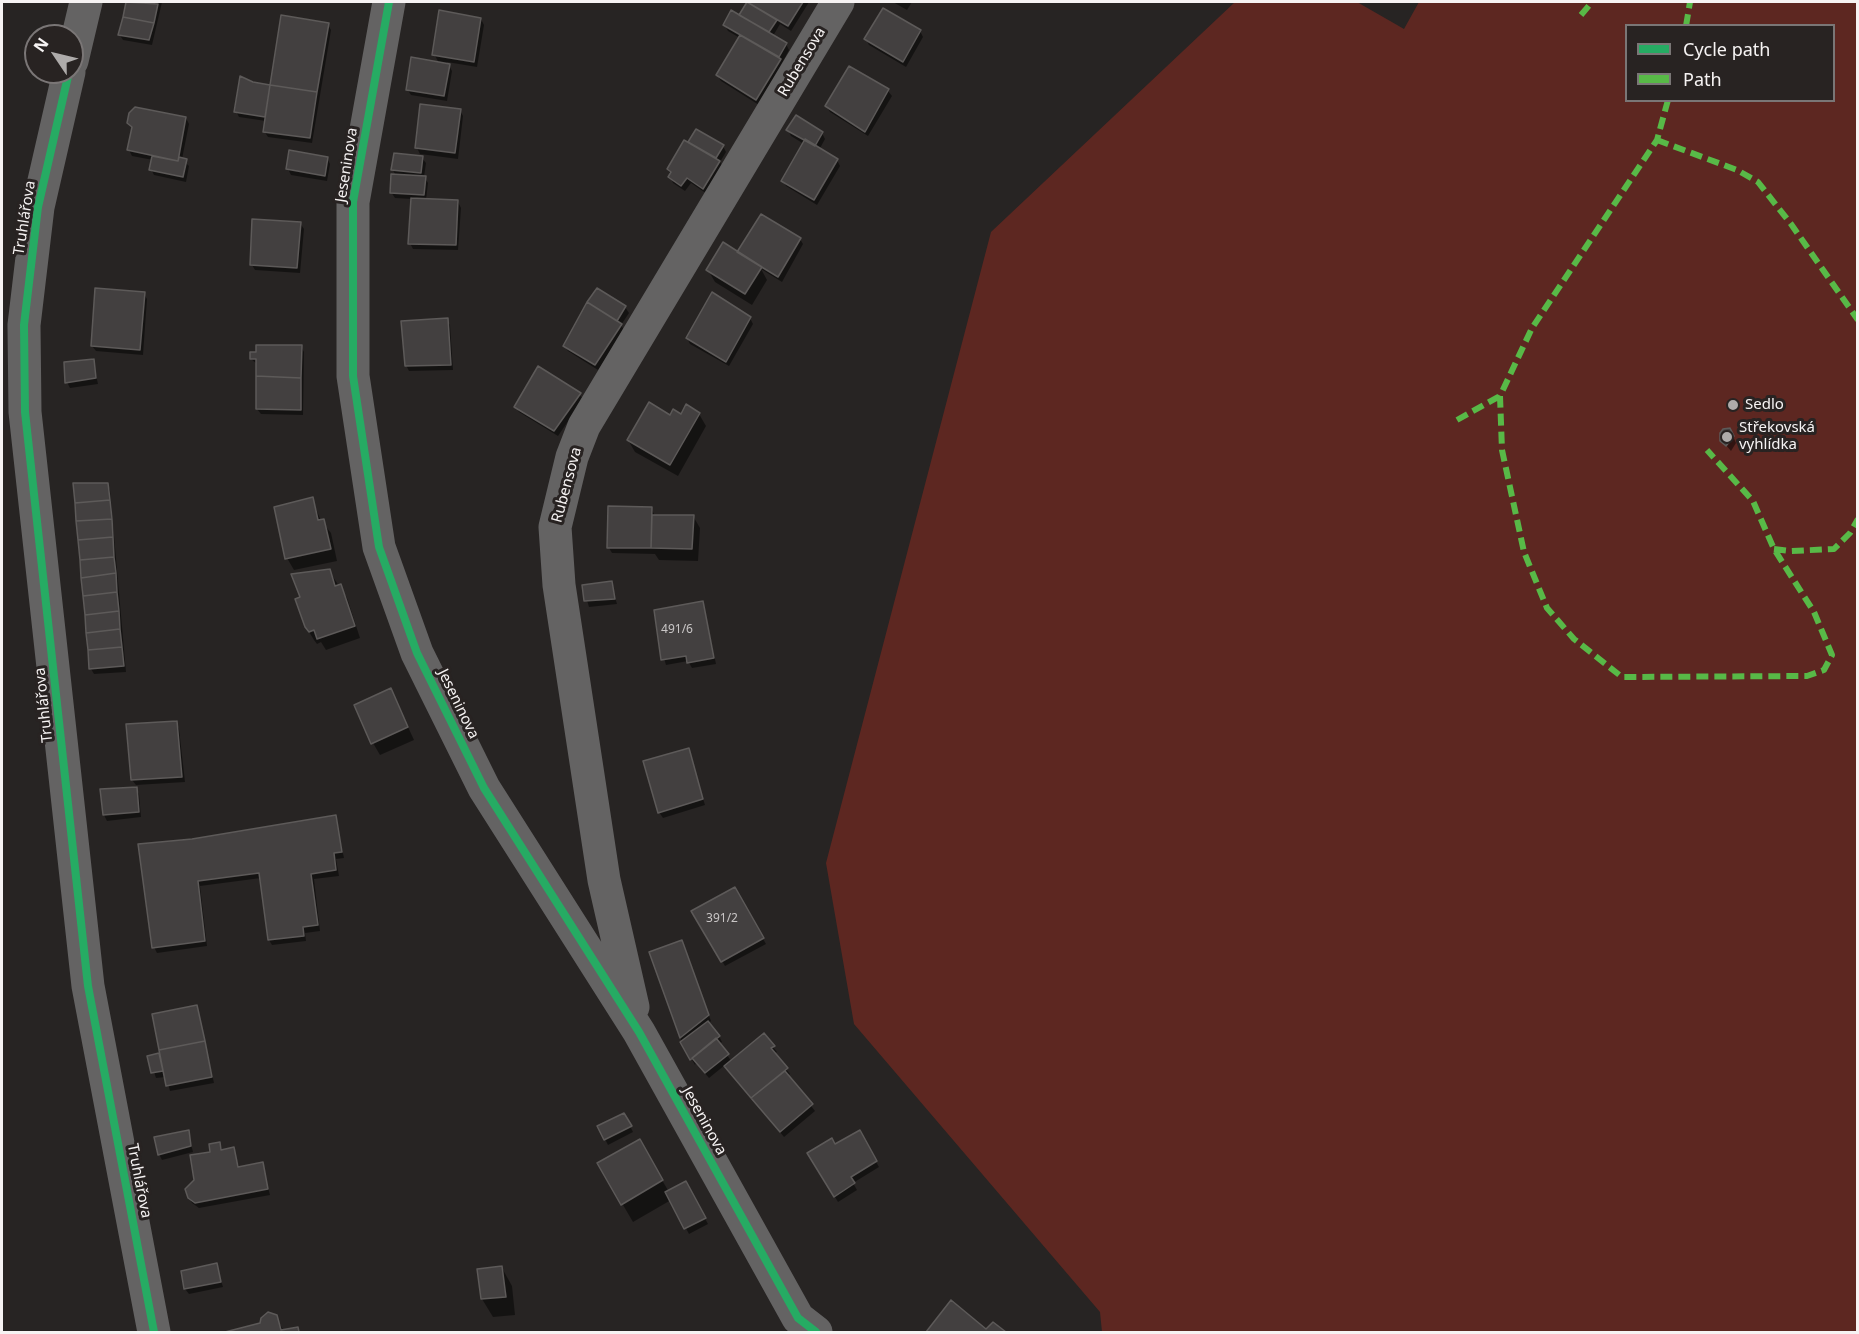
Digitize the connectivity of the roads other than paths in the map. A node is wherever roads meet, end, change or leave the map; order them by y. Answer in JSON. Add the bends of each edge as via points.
{"nodes":[{"id":1,"x":86,"y":2,"type":"edge"},
{"id":2,"x":389,"y":2,"type":"edge"},
{"id":3,"x":838,"y":2,"type":"edge"},
{"id":4,"x":81,"y":24,"type":"edge"},
{"id":5,"x":66,"y":84,"type":"edge"},
{"id":6,"x":639,"y":1032,"type":"junction"},
{"id":7,"x":154,"y":1332,"type":"edge"},
{"id":8,"x":816,"y":1332,"type":"edge"}],
"edges":[{"from":1,"to":4,"type":"street"},
{"from":2,"to":6,"type":"street","name":"Jeseninova","via":[[353,202],[353,376],[379,547],[417,653],[484,788]]},
{"from":3,"to":6,"type":"street","name":"Rubensova","via":[[584,426],[555,527],[559,585],[604,880]]},
{"from":5,"to":7,"type":"street","name":"Truhlářova","via":[[38,207],[24,325],[25,412],[88,986]]},
{"from":6,"to":8,"type":"street","name":"Jeseninova","via":[[798,1318]]}]}
